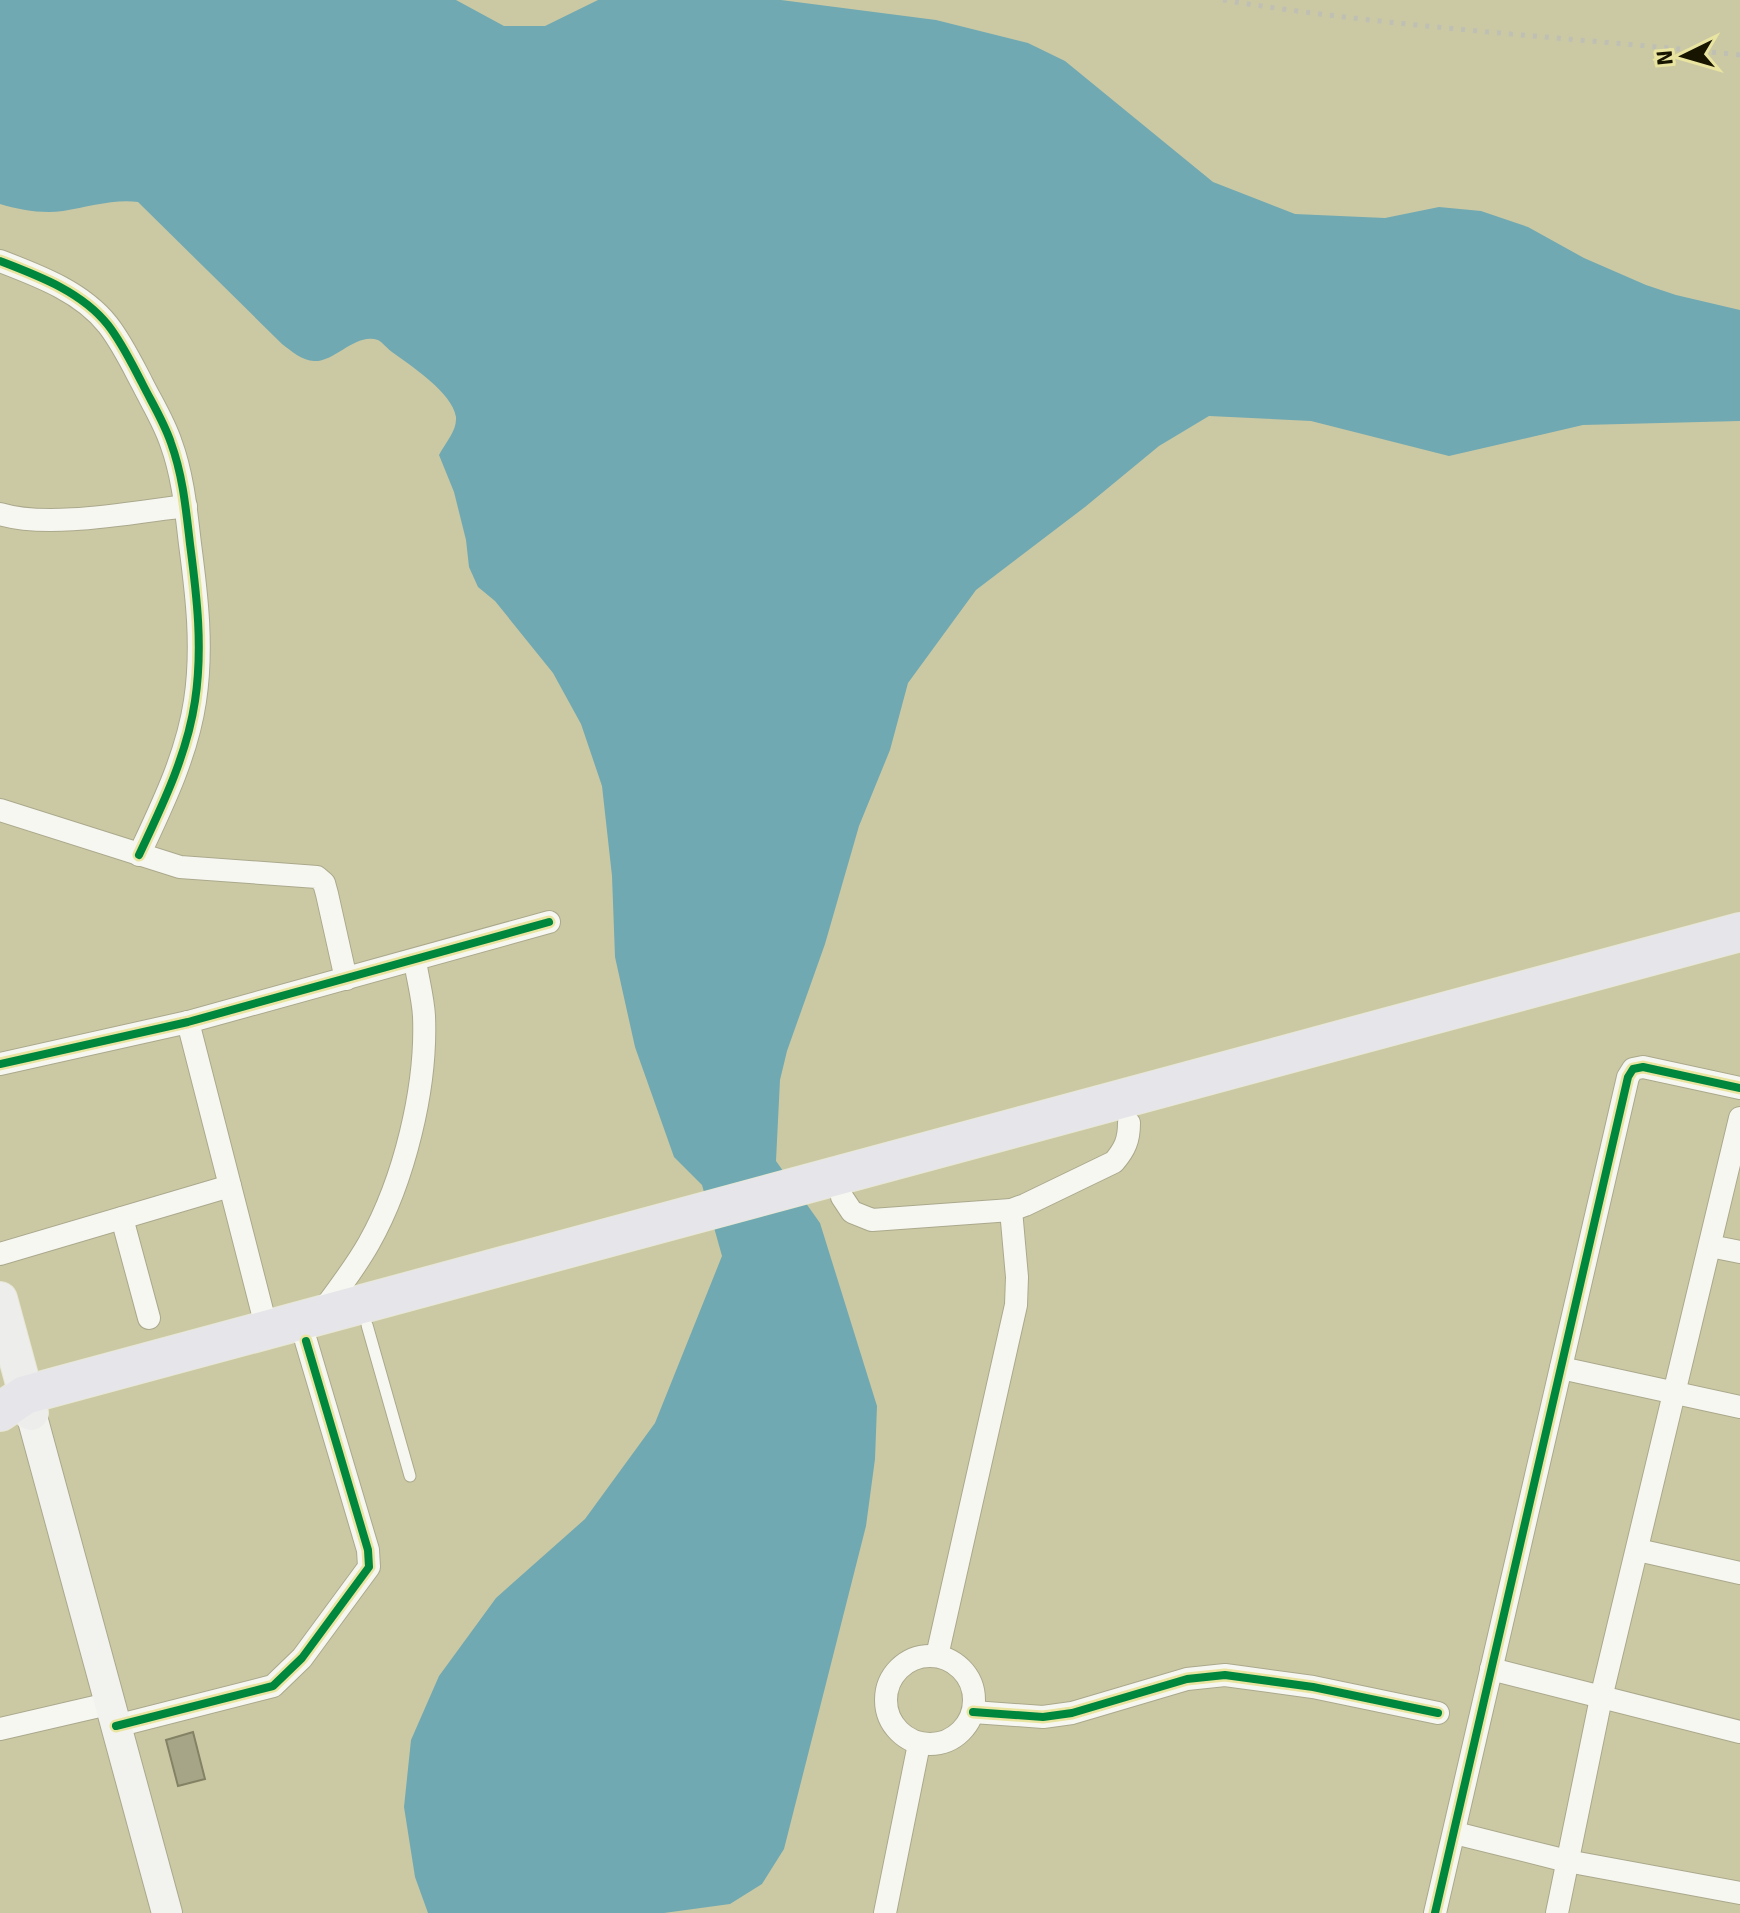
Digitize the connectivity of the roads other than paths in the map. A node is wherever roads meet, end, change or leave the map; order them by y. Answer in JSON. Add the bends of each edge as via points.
{"nodes":[{"id":1,"x":0,"y":261,"type":"edge"},
{"id":2,"x":186,"y":506,"type":"junction"},
{"id":3,"x":0,"y":514,"type":"edge"},
{"id":4,"x":0,"y":810,"type":"edge"},
{"id":5,"x":139,"y":855,"type":"junction"},
{"id":6,"x":549,"y":922,"type":"dead end"},
{"id":7,"x":1740,"y":932,"type":"edge"},
{"id":8,"x":1740,"y":956,"type":"edge"},
{"id":9,"x":415,"y":961,"type":"junction"},
{"id":10,"x":346,"y":979,"type":"junction"},
{"id":11,"x":188,"y":1022,"type":"junction"},
{"id":12,"x":0,"y":1064,"type":"edge"},
{"id":13,"x":1740,"y":1088,"type":"edge"},
{"id":14,"x":1740,"y":1118,"type":"edge"},
{"id":15,"x":1129,"y":1123,"type":"junction"},
{"id":16,"x":230,"y":1186,"type":"junction"},
{"id":17,"x":832,"y":1192,"type":"junction"},
{"id":18,"x":1011,"y":1210,"type":"junction"},
{"id":19,"x":122,"y":1218,"type":"junction"},
{"id":20,"x":1710,"y":1246,"type":"junction"},
{"id":21,"x":1740,"y":1252,"type":"edge"},
{"id":22,"x":0,"y":1254,"type":"edge"},
{"id":23,"x":472,"y":1285,"type":"junction"},
{"id":24,"x":0,"y":1299,"type":"edge"},
{"id":25,"x":149,"y":1318,"type":"dead end"},
{"id":26,"x":367,"y":1325,"type":"junction"},
{"id":27,"x":312,"y":1328,"type":"junction"},
{"id":28,"x":267,"y":1330,"type":"junction"},
{"id":29,"x":1561,"y":1368,"type":"junction"},
{"id":30,"x":1676,"y":1392,"type":"junction"},
{"id":31,"x":1740,"y":1407,"type":"edge"},
{"id":32,"x":16,"y":1408,"type":"edge"},
{"id":33,"x":410,"y":1476,"type":"dead end"},
{"id":34,"x":1638,"y":1550,"type":"junction"},
{"id":35,"x":1740,"y":1573,"type":"edge"},
{"id":36,"x":937,"y":1656,"type":"junction"},
{"id":37,"x":1491,"y":1669,"type":"junction"},
{"id":38,"x":1601,"y":1698,"type":"junction"},
{"id":39,"x":973,"y":1712,"type":"junction"},
{"id":40,"x":1438,"y":1713,"type":"dead end"},
{"id":41,"x":112,"y":1715,"type":"junction"},
{"id":42,"x":0,"y":1729,"type":"edge"},
{"id":43,"x":1740,"y":1732,"type":"edge"},
{"id":44,"x":919,"y":1744,"type":"junction"},
{"id":45,"x":1455,"y":1833,"type":"junction"},
{"id":46,"x":1567,"y":1861,"type":"junction"},
{"id":47,"x":1740,"y":1893,"type":"edge"},
{"id":48,"x":167,"y":1913,"type":"edge"},
{"id":49,"x":885,"y":1913,"type":"edge"},
{"id":50,"x":1435,"y":1913,"type":"edge"},
{"id":51,"x":1557,"y":1913,"type":"edge"}],
"edges":[{"from":1,"to":2,"type":"street","via":[[73,295],[108,325],[170,440]]},
{"from":2,"to":3,"type":"street","via":[[58,519]]},
{"from":2,"to":5,"type":"street","via":[[199,612],[195,702],[183,752]]},
{"from":4,"to":5,"type":"street"},
{"from":5,"to":10,"type":"street","via":[[180,867],[317,877],[324,883]]},
{"from":6,"to":9,"type":"street"},
{"from":7,"to":17,"type":"highway"},
{"from":8,"to":15,"type":"highway"},
{"from":9,"to":10,"type":"street"},
{"from":9,"to":27,"type":"street","via":[[424,1038],[408,1138],[370,1240]]},
{"from":10,"to":11,"type":"street"},
{"from":11,"to":12,"type":"street"},
{"from":11,"to":16,"type":"street"},
{"from":13,"to":29,"type":"street","via":[[1643,1067],[1630,1073]]},
{"from":14,"to":20,"type":"street"},
{"from":15,"to":17,"type":"highway"},
{"from":15,"to":18,"type":"street","via":[[1124,1151],[1114,1162]]},
{"from":16,"to":19,"type":"street"},
{"from":16,"to":28,"type":"street"},
{"from":17,"to":18,"type":"street","via":[[852,1212],[872,1220]]},
{"from":17,"to":23,"type":"highway"},
{"from":18,"to":36,"type":"street","via":[[1016,1305]]},
{"from":19,"to":22,"type":"street"},
{"from":19,"to":25,"type":"street"},
{"from":20,"to":21,"type":"street"},
{"from":20,"to":30,"type":"street"},
{"from":23,"to":26,"type":"highway"},
{"from":23,"to":27,"type":"highway"},
{"from":24,"to":32,"type":"main road"},
{"from":26,"to":27,"type":"highway"},
{"from":26,"to":33,"type":"lane"},
{"from":27,"to":28,"type":"highway"},
{"from":27,"to":32,"type":"highway"},
{"from":27,"to":41,"type":"street","via":[[369,1567],[302,1658],[273,1686]]},
{"from":28,"to":32,"type":"highway"},
{"from":29,"to":30,"type":"street"},
{"from":29,"to":37,"type":"street"},
{"from":30,"to":31,"type":"street"},
{"from":30,"to":34,"type":"street"},
{"from":32,"to":41,"type":"street"},
{"from":34,"to":35,"type":"street"},
{"from":34,"to":38,"type":"street"},
{"from":36,"to":39,"type":"street","via":[[967,1676],[974,1693]]},
{"from":36,"to":44,"type":"street","via":[[908,1661],[889,1684],[888,1714],[895,1727]]},
{"from":37,"to":38,"type":"street"},
{"from":37,"to":45,"type":"street"},
{"from":38,"to":43,"type":"street"},
{"from":38,"to":46,"type":"street"},
{"from":39,"to":40,"type":"street","via":[[1043,1717],[1072,1713],[1187,1679],[1225,1675],[1289,1682]]},
{"from":39,"to":44,"type":"street","via":[[958,1735],[946,1742]]},
{"from":41,"to":42,"type":"street"},
{"from":41,"to":48,"type":"street"},
{"from":44,"to":49,"type":"street"},
{"from":45,"to":46,"type":"street"},
{"from":45,"to":50,"type":"street"},
{"from":46,"to":47,"type":"street"},
{"from":46,"to":51,"type":"street"}]}
